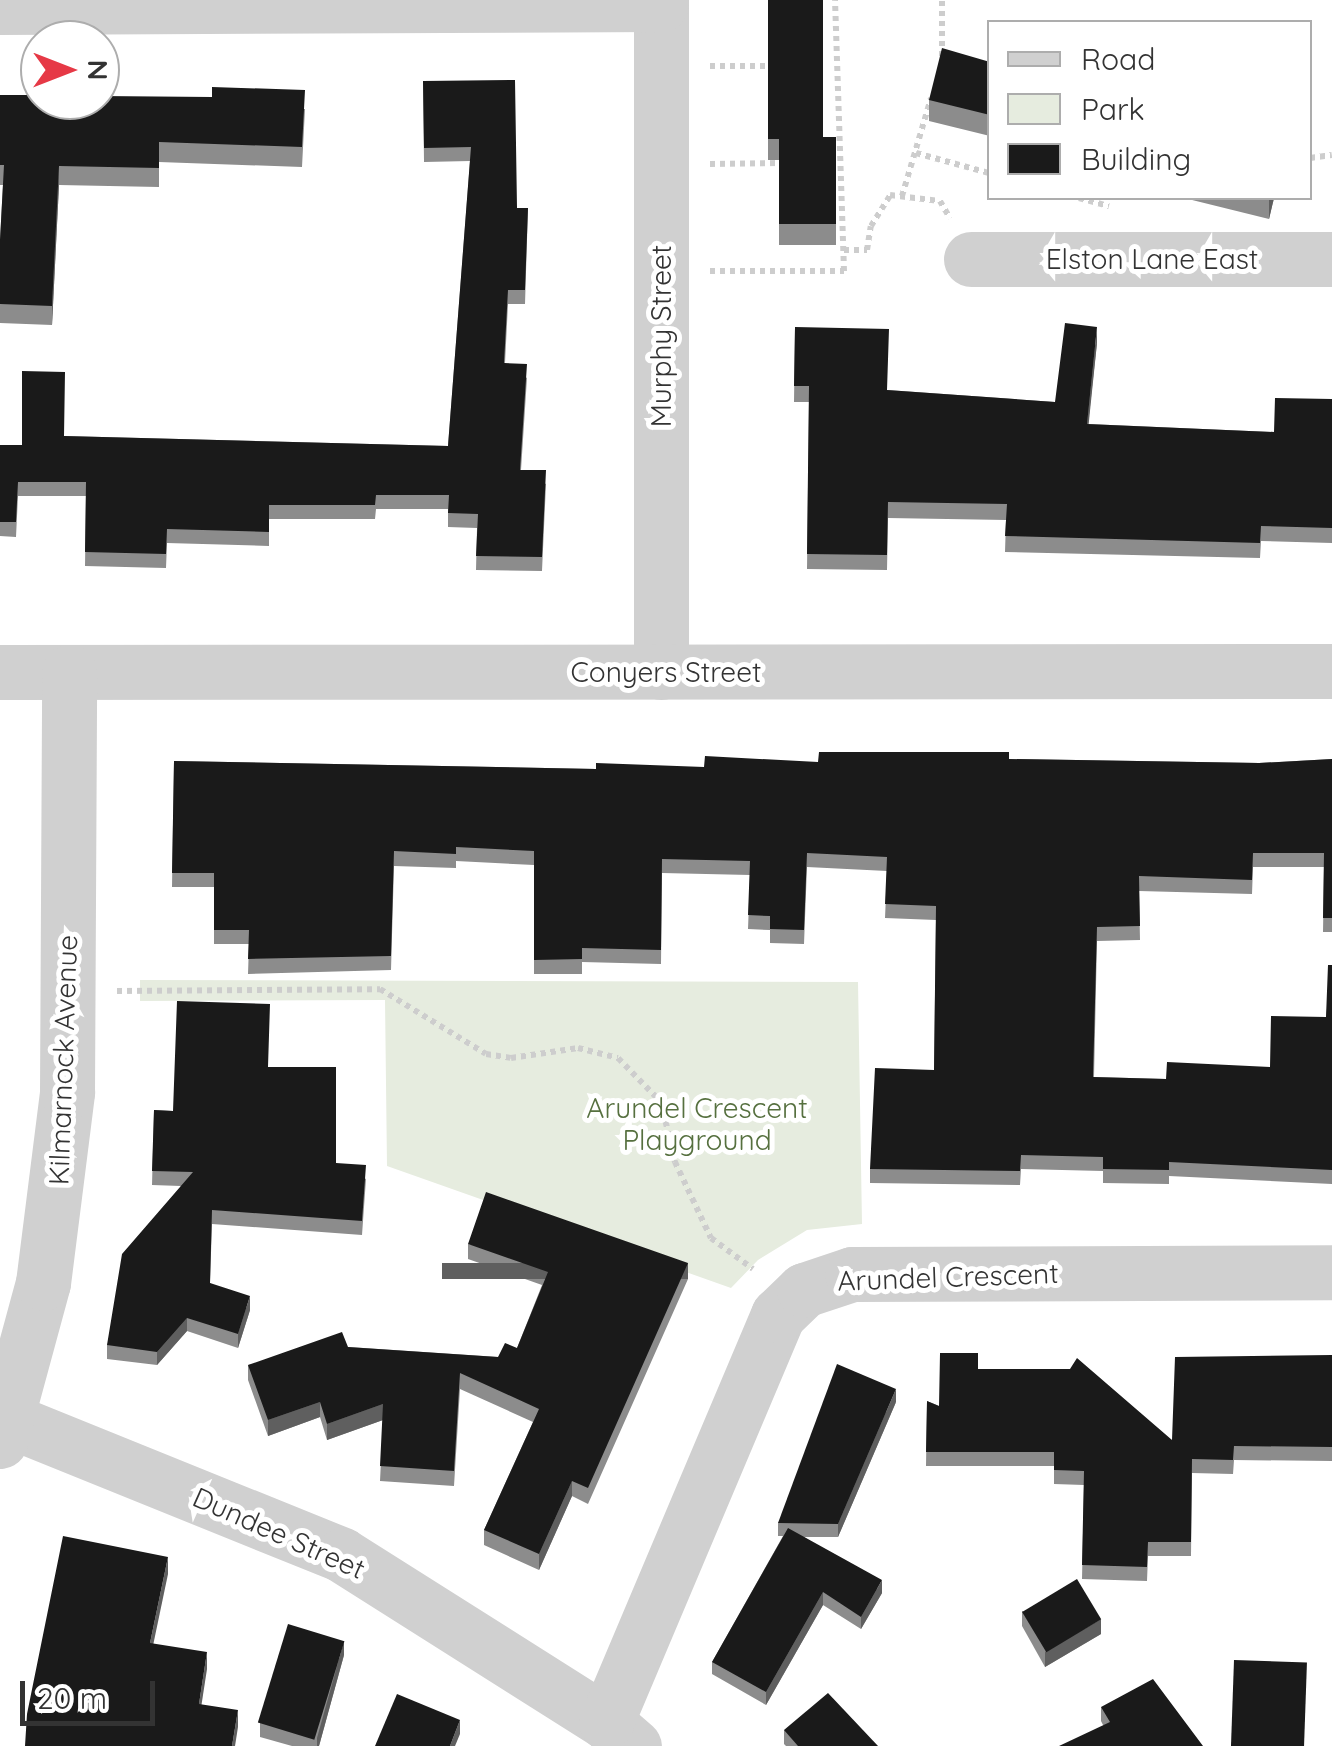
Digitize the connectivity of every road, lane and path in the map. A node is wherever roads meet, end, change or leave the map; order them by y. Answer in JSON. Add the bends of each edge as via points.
{"nodes":[{"id":1,"x":835,"y":0,"type":"edge"},
{"id":2,"x":942,"y":0,"type":"edge"},
{"id":3,"x":661,"y":2,"type":"edge"},
{"id":4,"x":0,"y":7,"type":"edge"},
{"id":5,"x":942,"y":58,"type":"junction"},
{"id":6,"x":958,"y":63,"type":"edge"},
{"id":7,"x":699,"y":66,"type":"dead end"},
{"id":8,"x":768,"y":66,"type":"edge"},
{"id":9,"x":916,"y":153,"type":"junction"},
{"id":10,"x":780,"y":163,"type":"edge"},
{"id":11,"x":699,"y":164,"type":"dead end"},
{"id":12,"x":987,"y":172,"type":"edge"},
{"id":13,"x":902,"y":196,"type":"junction"},
{"id":14,"x":844,"y":250,"type":"junction"},
{"id":15,"x":971,"y":259,"type":"joint"},
{"id":16,"x":1332,"y":259,"type":"edge"},
{"id":17,"x":699,"y":271,"type":"dead end"},
{"id":18,"x":1332,"y":671,"type":"edge"},
{"id":19,"x":0,"y":672,"type":"edge"},
{"id":20,"x":69,"y":672,"type":"junction"},
{"id":21,"x":661,"y":672,"type":"junction"},
{"id":22,"x":69,"y":991,"type":"junction"},
{"id":23,"x":1332,"y":1272,"type":"edge"},
{"id":24,"x":794,"y":1300,"type":"junction"},
{"id":25,"x":3,"y":1430,"type":"edge"},
{"id":26,"x":620,"y":1734,"type":"edge"}],
"edges":[{"from":1,"to":14,"type":"path","via":[[835,144],[845,158]]},
{"from":2,"to":5,"type":"path"},
{"from":3,"to":4,"type":"street"},
{"from":3,"to":21,"type":"street","name":"Murphy Street"},
{"from":5,"to":6,"type":"path"},
{"from":5,"to":9,"type":"path"},
{"from":7,"to":8,"type":"path"},
{"from":9,"to":12,"type":"path"},
{"from":9,"to":13,"type":"path"},
{"from":10,"to":11,"type":"path"},
{"from":13,"to":14,"type":"path","via":[[884,202],[868,250]]},
{"from":13,"to":15,"type":"path","via":[[940,201]]},
{"from":14,"to":17,"type":"path","via":[[844,271]]},
{"from":15,"to":16,"type":"street","name":"Elston Lane East"},
{"from":18,"to":21,"type":"street","name":"Conyers Street"},
{"from":19,"to":20,"type":"street","name":"Conyers Street"},
{"from":20,"to":21,"type":"street","name":"Conyers Street"},
{"from":20,"to":22,"type":"street","name":"Kilmarnock Avenue"},
{"from":22,"to":24,"type":"path","via":[[380,989],[486,1054],[511,1058],[578,1048],[618,1058],[660,1102],[675,1162],[711,1238]]},
{"from":22,"to":25,"type":"street","name":"Kilmarnock Avenue","via":[[57,1200]]},
{"from":23,"to":24,"type":"street","name":"Arundel Crescent","via":[[852,1274],[828,1278]]},
{"from":24,"to":26,"type":"street","name":"Arundel Crescent","via":[[778,1316]]},
{"from":25,"to":26,"type":"street","name":"Dundee Street","via":[[342,1555]]}]}
